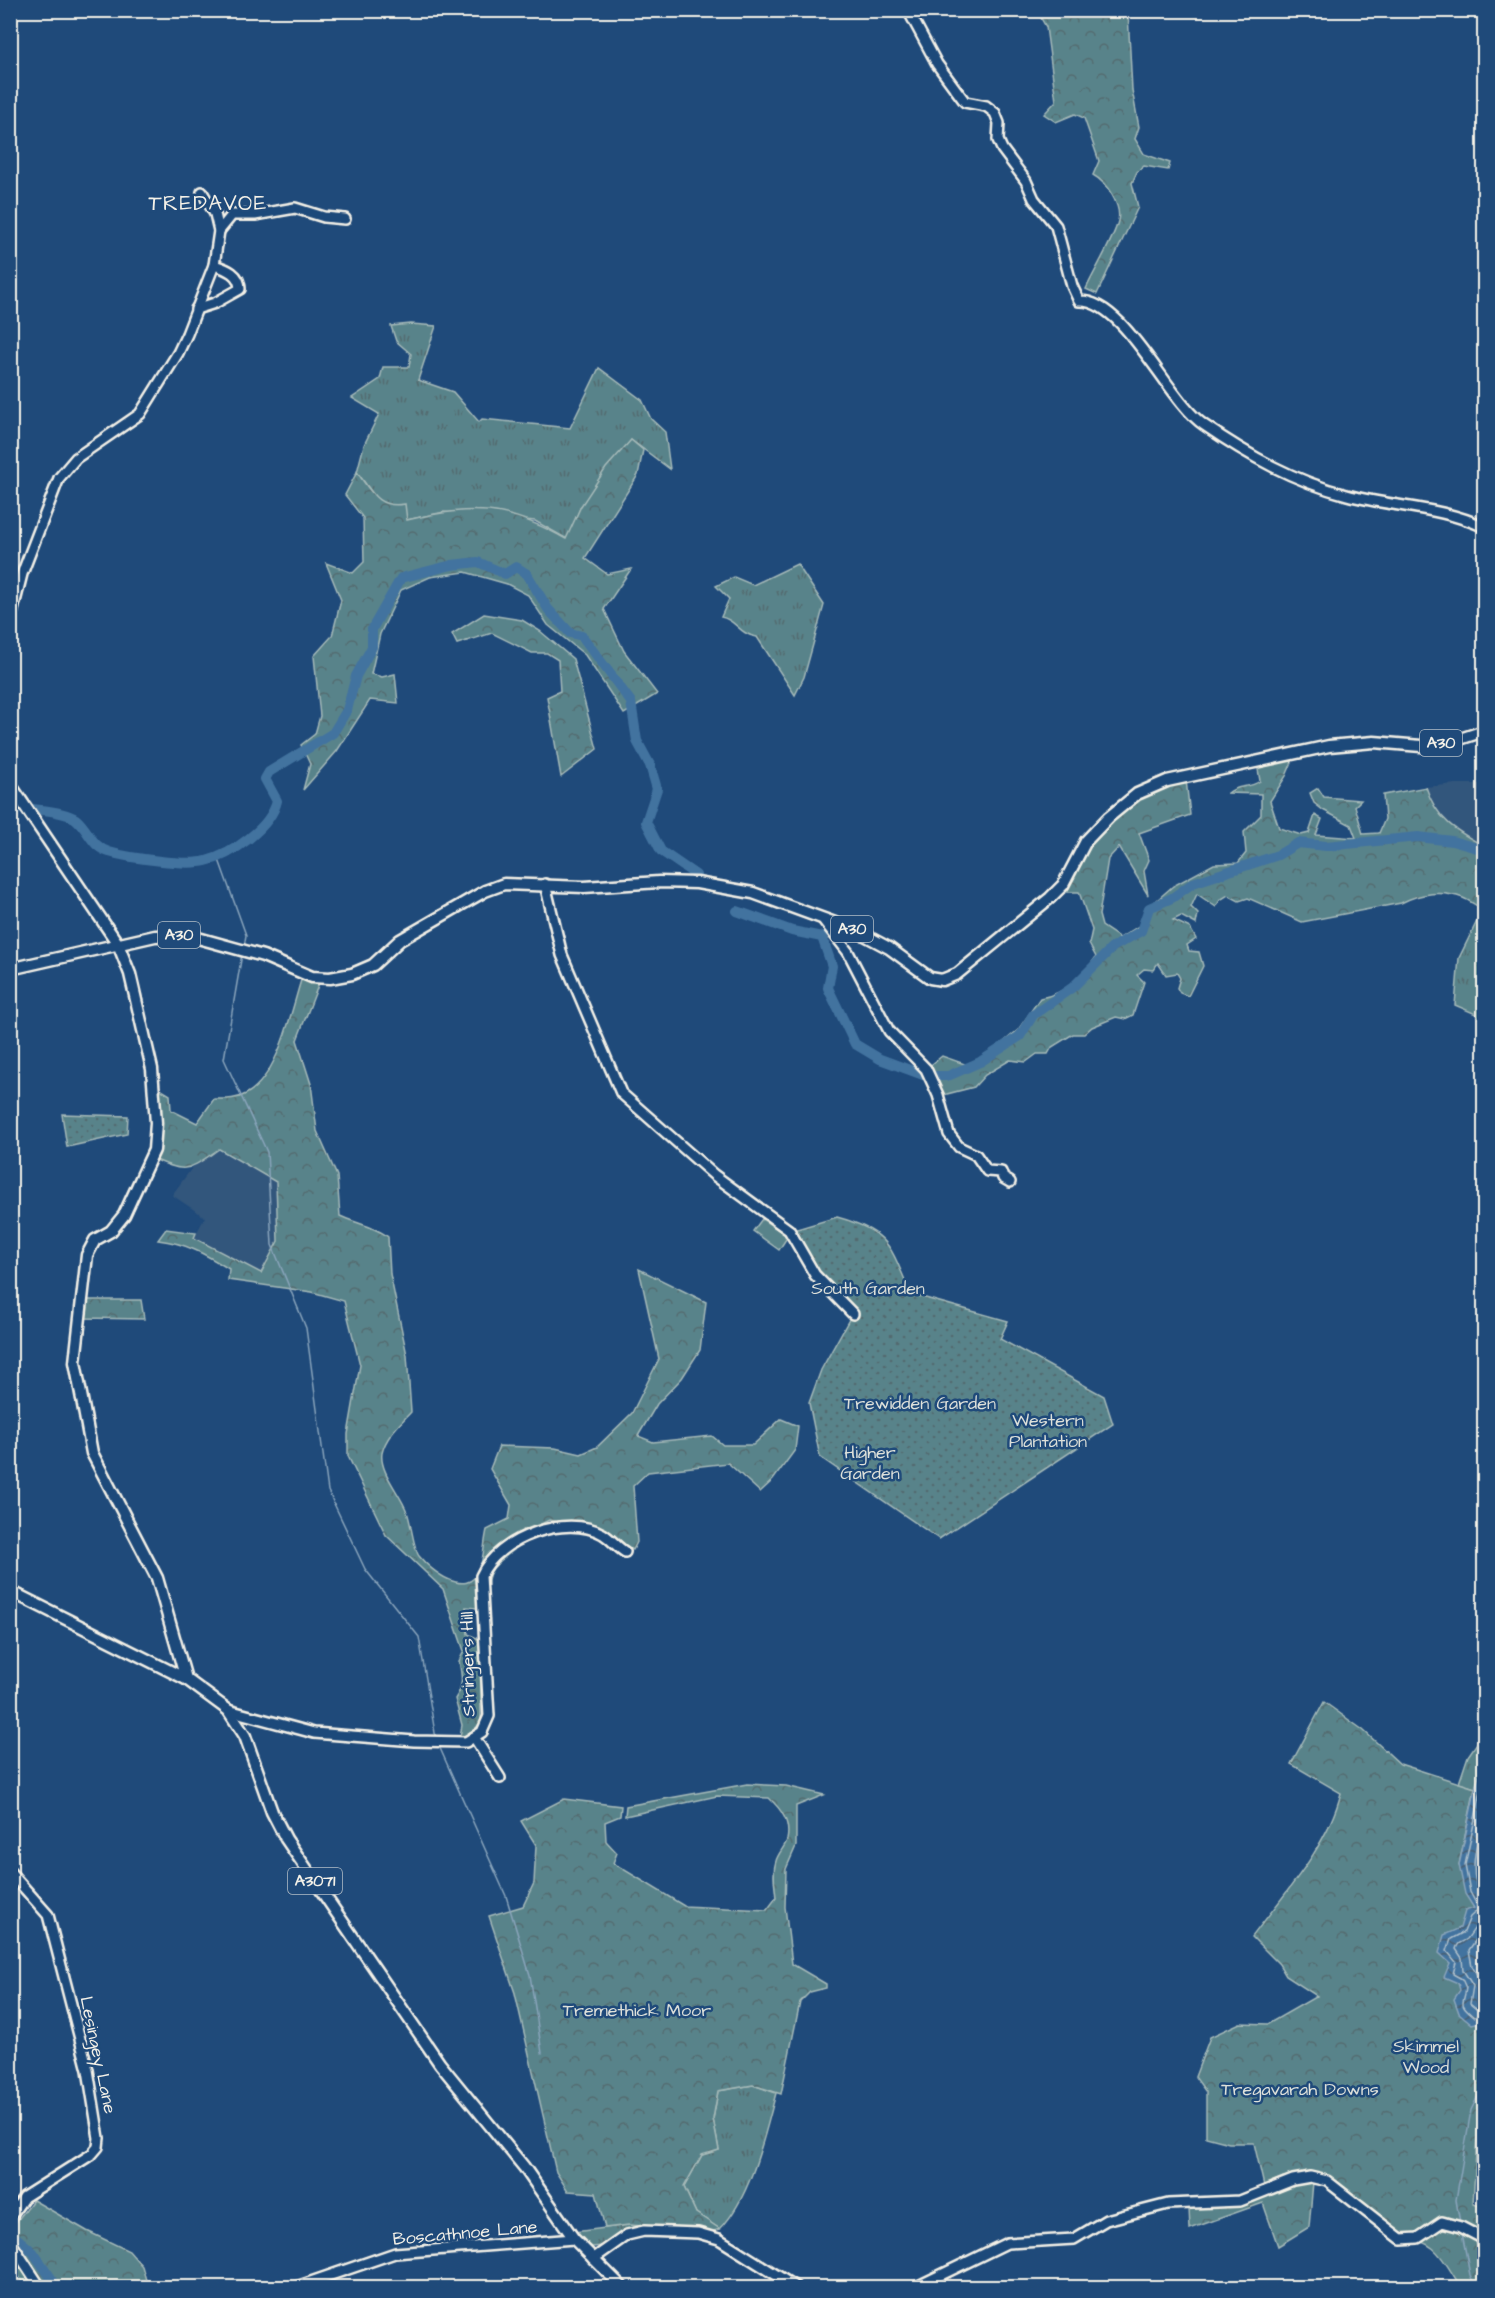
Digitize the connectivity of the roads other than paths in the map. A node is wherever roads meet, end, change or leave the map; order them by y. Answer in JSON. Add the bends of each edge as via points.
{"nodes":[{"id":1,"x":908,"y":10,"type":"edge"},
{"id":2,"x":202,"y":192,"type":"dead end"},
{"id":3,"x":215,"y":214,"type":"junction"},
{"id":4,"x":232,"y":215,"type":"junction"},
{"id":5,"x":345,"y":219,"type":"dead end"},
{"id":6,"x":219,"y":231,"type":"junction"},
{"id":7,"x":214,"y":265,"type":"junction"},
{"id":8,"x":196,"y":309,"type":"junction"},
{"id":9,"x":1485,"y":527,"type":"edge"},
{"id":10,"x":10,"y":622,"type":"edge"},
{"id":11,"x":1485,"y":731,"type":"edge"},
{"id":12,"x":10,"y":784,"type":"edge"},
{"id":13,"x":545,"y":884,"type":"junction"},
{"id":14,"x":824,"y":921,"type":"junction"},
{"id":15,"x":118,"y":944,"type":"junction"},
{"id":16,"x":10,"y":969,"type":"edge"},
{"id":17,"x":1010,"y":1182,"type":"dead end"},
{"id":18,"x":853,"y":1314,"type":"dead end"},
{"id":19,"x":625,"y":1552,"type":"dead end"},
{"id":20,"x":10,"y":1591,"type":"edge"},
{"id":21,"x":186,"y":1678,"type":"junction"},
{"id":22,"x":228,"y":1710,"type":"junction"},
{"id":23,"x":474,"y":1737,"type":"junction"},
{"id":24,"x":500,"y":1778,"type":"dead end"},
{"id":25,"x":10,"y":1872,"type":"edge"},
{"id":26,"x":10,"y":2217,"type":"edge"},
{"id":27,"x":574,"y":2239,"type":"junction"},
{"id":28,"x":1485,"y":2239,"type":"edge"},
{"id":29,"x":10,"y":2241,"type":"edge"},
{"id":30,"x":593,"y":2259,"type":"junction"},
{"id":31,"x":41,"y":2288,"type":"edge"},
{"id":32,"x":293,"y":2288,"type":"edge"},
{"id":33,"x":623,"y":2288,"type":"edge"},
{"id":34,"x":797,"y":2288,"type":"edge"},
{"id":35,"x":914,"y":2288,"type":"edge"}],
"edges":[{"from":1,"to":9,"type":"street","via":[[937,64],[965,102],[986,106],[995,114],[1002,149],[1056,226],[1079,301],[1089,300],[1111,312],[1190,416],[1268,466],[1346,495],[1447,515]]},
{"from":2,"to":3,"type":"street"},
{"from":3,"to":4,"type":"street"},
{"from":3,"to":6,"type":"street"},
{"from":4,"to":5,"type":"street","via":[[295,208],[324,218]]},
{"from":4,"to":6,"type":"street"},
{"from":6,"to":7,"type":"street"},
{"from":7,"to":8,"type":"street"},
{"from":7,"to":8,"type":"street","via":[[236,275],[240,289]]},
{"from":8,"to":10,"type":"street","via":[[178,353],[144,408],[76,458],[59,478],[22,574]]},
{"from":11,"to":14,"type":"main road","number":"A30","via":[[1421,746],[1374,742],[1329,746],[1167,781],[1137,794],[1086,841],[1064,885],[957,974],[942,980],[930,978],[889,948],[857,931]]},
{"from":12,"to":15,"type":"main road"},
{"from":13,"to":14,"type":"main road","number":"A30","via":[[584,887],[697,883],[753,894]]},
{"from":13,"to":15,"type":"main road","number":"A30","via":[[504,884],[485,891],[400,940],[373,965],[352,974],[312,977],[243,950],[187,935],[155,936]]},
{"from":13,"to":18,"type":"street","via":[[562,955],[621,1093],[714,1175],[789,1230],[815,1275]]},
{"from":14,"to":17,"type":"street","via":[[848,952],[889,1031],[926,1069],[949,1134],[959,1147],[976,1155],[987,1171],[1001,1172]]},
{"from":15,"to":16,"type":"main road","number":"A30"},
{"from":15,"to":21,"type":"main road","via":[[130,974],[152,1069],[154,1150],[124,1215],[111,1231],[95,1240],[87,1255],[75,1362],[92,1453],[156,1578]]},
{"from":19,"to":23,"type":"street","name":"Stringers Hill","via":[[603,1534],[565,1525],[543,1528],[487,1562],[481,1576],[489,1716],[482,1732]]},
{"from":20,"to":21,"type":"main road","number":"A3071"},
{"from":21,"to":22,"type":"main road","number":"A3071"},
{"from":22,"to":23,"type":"street","name":"Stringers Hill","via":[[314,1733],[368,1739],[466,1742]]},
{"from":22,"to":27,"type":"main road","number":"A3071","via":[[245,1736],[272,1812],[300,1861],[428,2047],[524,2167]]},
{"from":23,"to":24,"type":"street"},
{"from":25,"to":26,"type":"street","name":"Lesingey Lane","via":[[48,1915],[88,2070],[99,2138],[92,2154],[24,2197]]},
{"from":27,"to":30,"type":"main road","number":"A3071"},
{"from":27,"to":32,"type":"street","name":"Boscathnoe Lane","via":[[395,2253]]},
{"from":28,"to":35,"type":"street","via":[[1442,2222],[1418,2238],[1401,2239],[1327,2181],[1310,2177],[1240,2201],[1168,2204],[1106,2220],[1074,2239],[1007,2243]]},
{"from":29,"to":31,"type":"street"},
{"from":30,"to":33,"type":"main road","number":"A3071"},
{"from":30,"to":34,"type":"street","via":[[627,2235],[644,2231],[698,2233],[719,2239]]}]}
